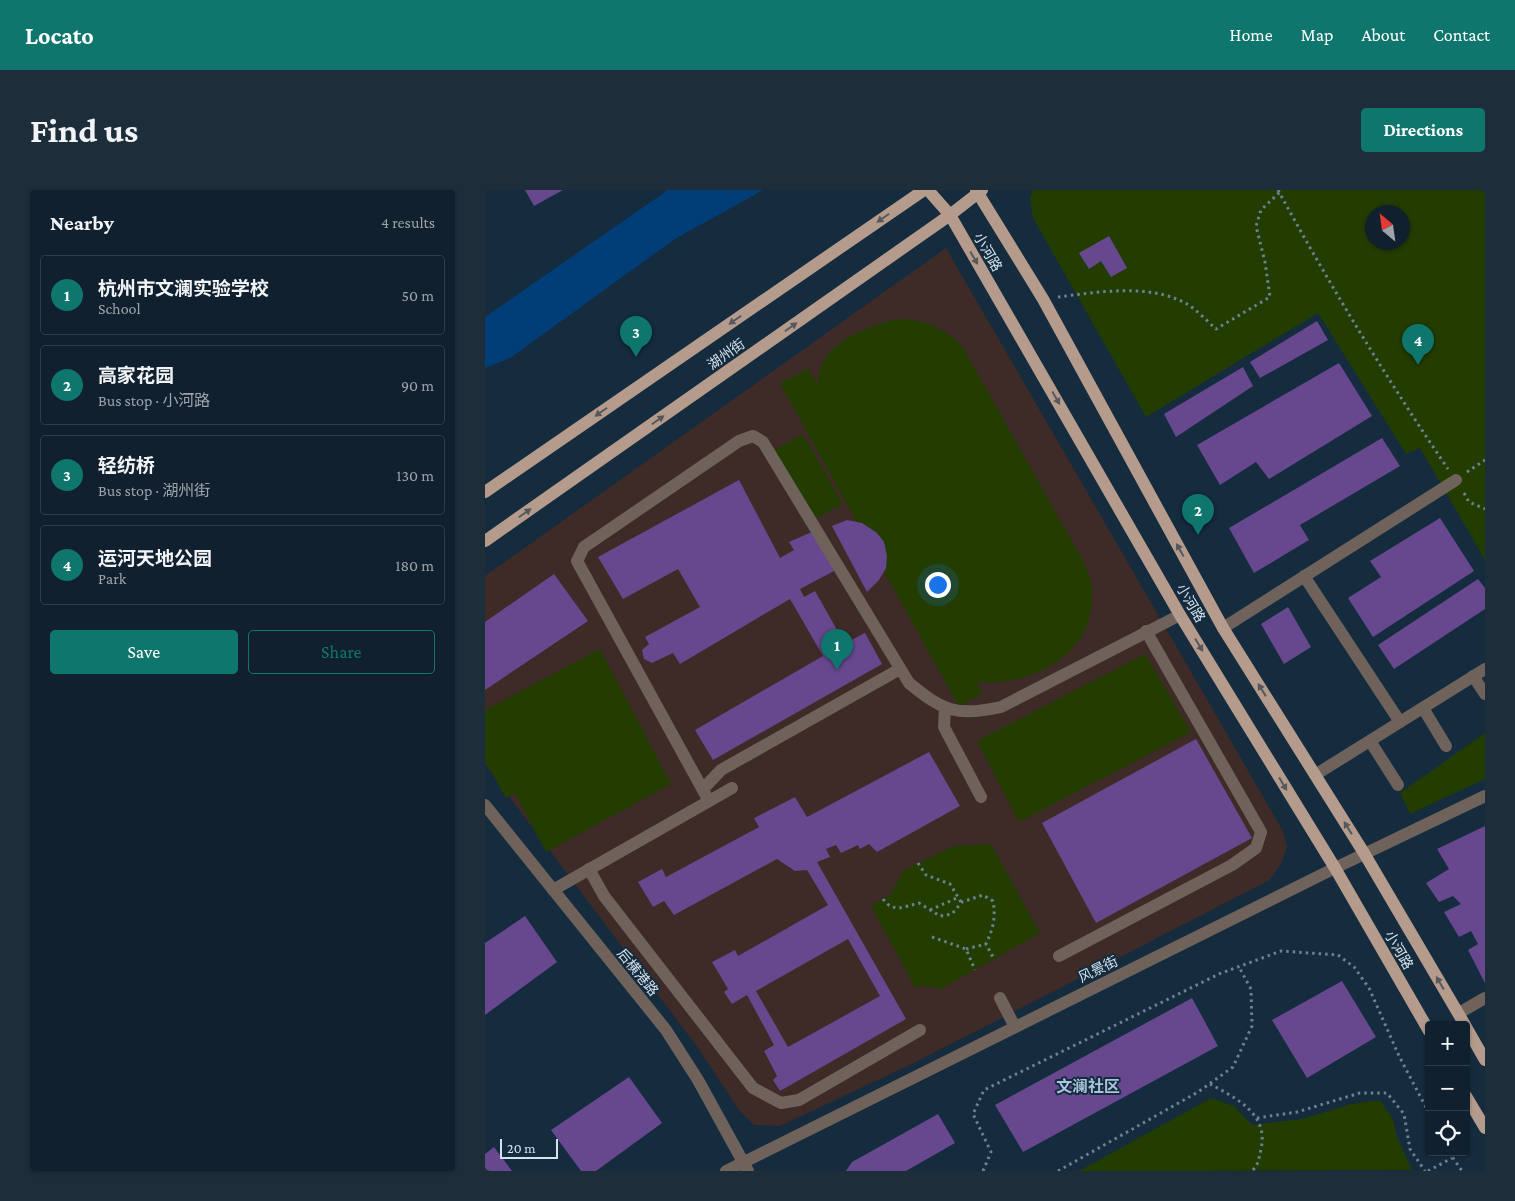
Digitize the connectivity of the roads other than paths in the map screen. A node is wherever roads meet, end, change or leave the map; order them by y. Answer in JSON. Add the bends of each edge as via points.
{"nodes":[{"id":1,"x":923,"y":190,"type":"edge"},
{"id":2,"x":928,"y":190,"type":"edge"},
{"id":3,"x":979,"y":191,"type":"edge"},
{"id":4,"x":950,"y":216,"type":"junction"},
{"id":5,"x":1456,"y":480,"type":"road end"},
{"id":6,"x":485,"y":492,"type":"edge"},
{"id":7,"x":485,"y":542,"type":"edge"},
{"id":8,"x":1304,"y":576,"type":"junction"},
{"id":9,"x":1181,"y":615,"type":"junction"},
{"id":10,"x":1223,"y":628,"type":"junction"},
{"id":11,"x":1146,"y":632,"type":"junction"},
{"id":12,"x":1485,"y":669,"type":"edge"},
{"id":13,"x":901,"y":670,"type":"junction"},
{"id":14,"x":1473,"y":676,"type":"junction"},
{"id":15,"x":1485,"y":694,"type":"edge"},
{"id":16,"x":945,"y":708,"type":"junction"},
{"id":17,"x":1423,"y":708,"type":"junction"},
{"id":18,"x":1401,"y":722,"type":"junction"},
{"id":19,"x":1370,"y":741,"type":"junction"},
{"id":20,"x":1446,"y":746,"type":"dead end"},
{"id":21,"x":1315,"y":775,"type":"junction"},
{"id":22,"x":1398,"y":785,"type":"dead end"},
{"id":23,"x":731,"y":788,"type":"dead end"},
{"id":24,"x":703,"y":789,"type":"junction"},
{"id":25,"x":1485,"y":796,"type":"edge"},
{"id":26,"x":981,"y":797,"type":"dead end"},
{"id":27,"x":709,"y":801,"type":"junction"},
{"id":28,"x":485,"y":805,"type":"edge"},
{"id":29,"x":1364,"y":854,"type":"junction"},
{"id":30,"x":1335,"y":868,"type":"junction"},
{"id":31,"x":589,"y":869,"type":"junction"},
{"id":32,"x":553,"y":890,"type":"junction"},
{"id":33,"x":1059,"y":956,"type":"dead end"},
{"id":34,"x":1001,"y":998,"type":"dead end"},
{"id":35,"x":1485,"y":998,"type":"edge"},
{"id":36,"x":1459,"y":1013,"type":"junction"},
{"id":37,"x":1463,"y":1021,"type":"edge"},
{"id":38,"x":1425,"y":1024,"type":"edge"},
{"id":39,"x":1015,"y":1027,"type":"junction"},
{"id":40,"x":920,"y":1030,"type":"dead end"},
{"id":41,"x":1470,"y":1033,"type":"edge"},
{"id":42,"x":1485,"y":1060,"type":"edge"},
{"id":43,"x":1470,"y":1103,"type":"edge"},
{"id":44,"x":1485,"y":1128,"type":"edge"},
{"id":45,"x":745,"y":1167,"type":"edge"},
{"id":46,"x":726,"y":1171,"type":"edge"}],
"edges":[{"from":1,"to":6,"type":"main road","name":"湖州街","one_way":true},
{"from":2,"to":4,"type":"main road","name":"小河路"},
{"from":3,"to":4,"type":"main road","name":"湖州街"},
{"from":10,"to":3,"type":"main road","name":"小河路","one_way":true,"via":[[1043,299]]},
{"from":7,"to":4,"type":"main road","name":"湖州街","one_way":true},
{"from":4,"to":9,"type":"main road","name":"小河路","one_way":true},
{"from":5,"to":8,"type":"street"},
{"from":8,"to":10,"type":"street"},
{"from":8,"to":18,"type":"street"},
{"from":9,"to":11,"type":"street"},
{"from":9,"to":30,"type":"main road","name":"小河路","one_way":true},
{"from":21,"to":10,"type":"main road","name":"小河路","one_way":true},
{"from":11,"to":16,"type":"street","via":[[1001,707],[979,712],[952,712]]},
{"from":11,"to":33,"type":"street","via":[[1261,832],[1256,848],[1232,865]]},
{"from":12,"to":14,"type":"street"},
{"from":13,"to":16,"type":"street","via":[[909,683]]},
{"from":13,"to":24,"type":"street","via":[[721,770]]},
{"from":13,"to":24,"type":"street","via":[[763,442],[753,436],[739,440],[584,547],[577,562]]},
{"from":14,"to":15,"type":"street"},
{"from":14,"to":17,"type":"street"},
{"from":16,"to":26,"type":"street","via":[[944,728]]},
{"from":17,"to":18,"type":"street"},
{"from":17,"to":20,"type":"street"},
{"from":18,"to":19,"type":"street"},
{"from":19,"to":21,"type":"street"},
{"from":19,"to":22,"type":"street"},
{"from":29,"to":21,"type":"main road","name":"小河路","one_way":true},
{"from":23,"to":27,"type":"street"},
{"from":24,"to":27,"type":"street"},
{"from":25,"to":29,"type":"street","name":"风景街"},
{"from":27,"to":31,"type":"street"},
{"from":28,"to":32,"type":"street","name":"后横港路"},
{"from":29,"to":30,"type":"street","name":"风景街"},
{"from":36,"to":29,"type":"main road","name":"小河路","one_way":true},
{"from":30,"to":38,"type":"main road","name":"小河路"},
{"from":30,"to":39,"type":"street","name":"风景街"},
{"from":31,"to":32,"type":"street"},
{"from":31,"to":40,"type":"street","via":[[604,896],[753,1088],[781,1103],[799,1100]]},
{"from":32,"to":45,"type":"street","name":"后横港路","via":[[667,1030]]},
{"from":34,"to":39,"type":"street"},
{"from":35,"to":36,"type":"street"},
{"from":36,"to":37,"type":"main road","name":"小河路"},
{"from":39,"to":45,"type":"street","name":"风景街"},
{"from":41,"to":42,"type":"main road","name":"小河路"},
{"from":43,"to":44,"type":"main road"},
{"from":45,"to":46,"type":"street","name":"风景街"}]}
